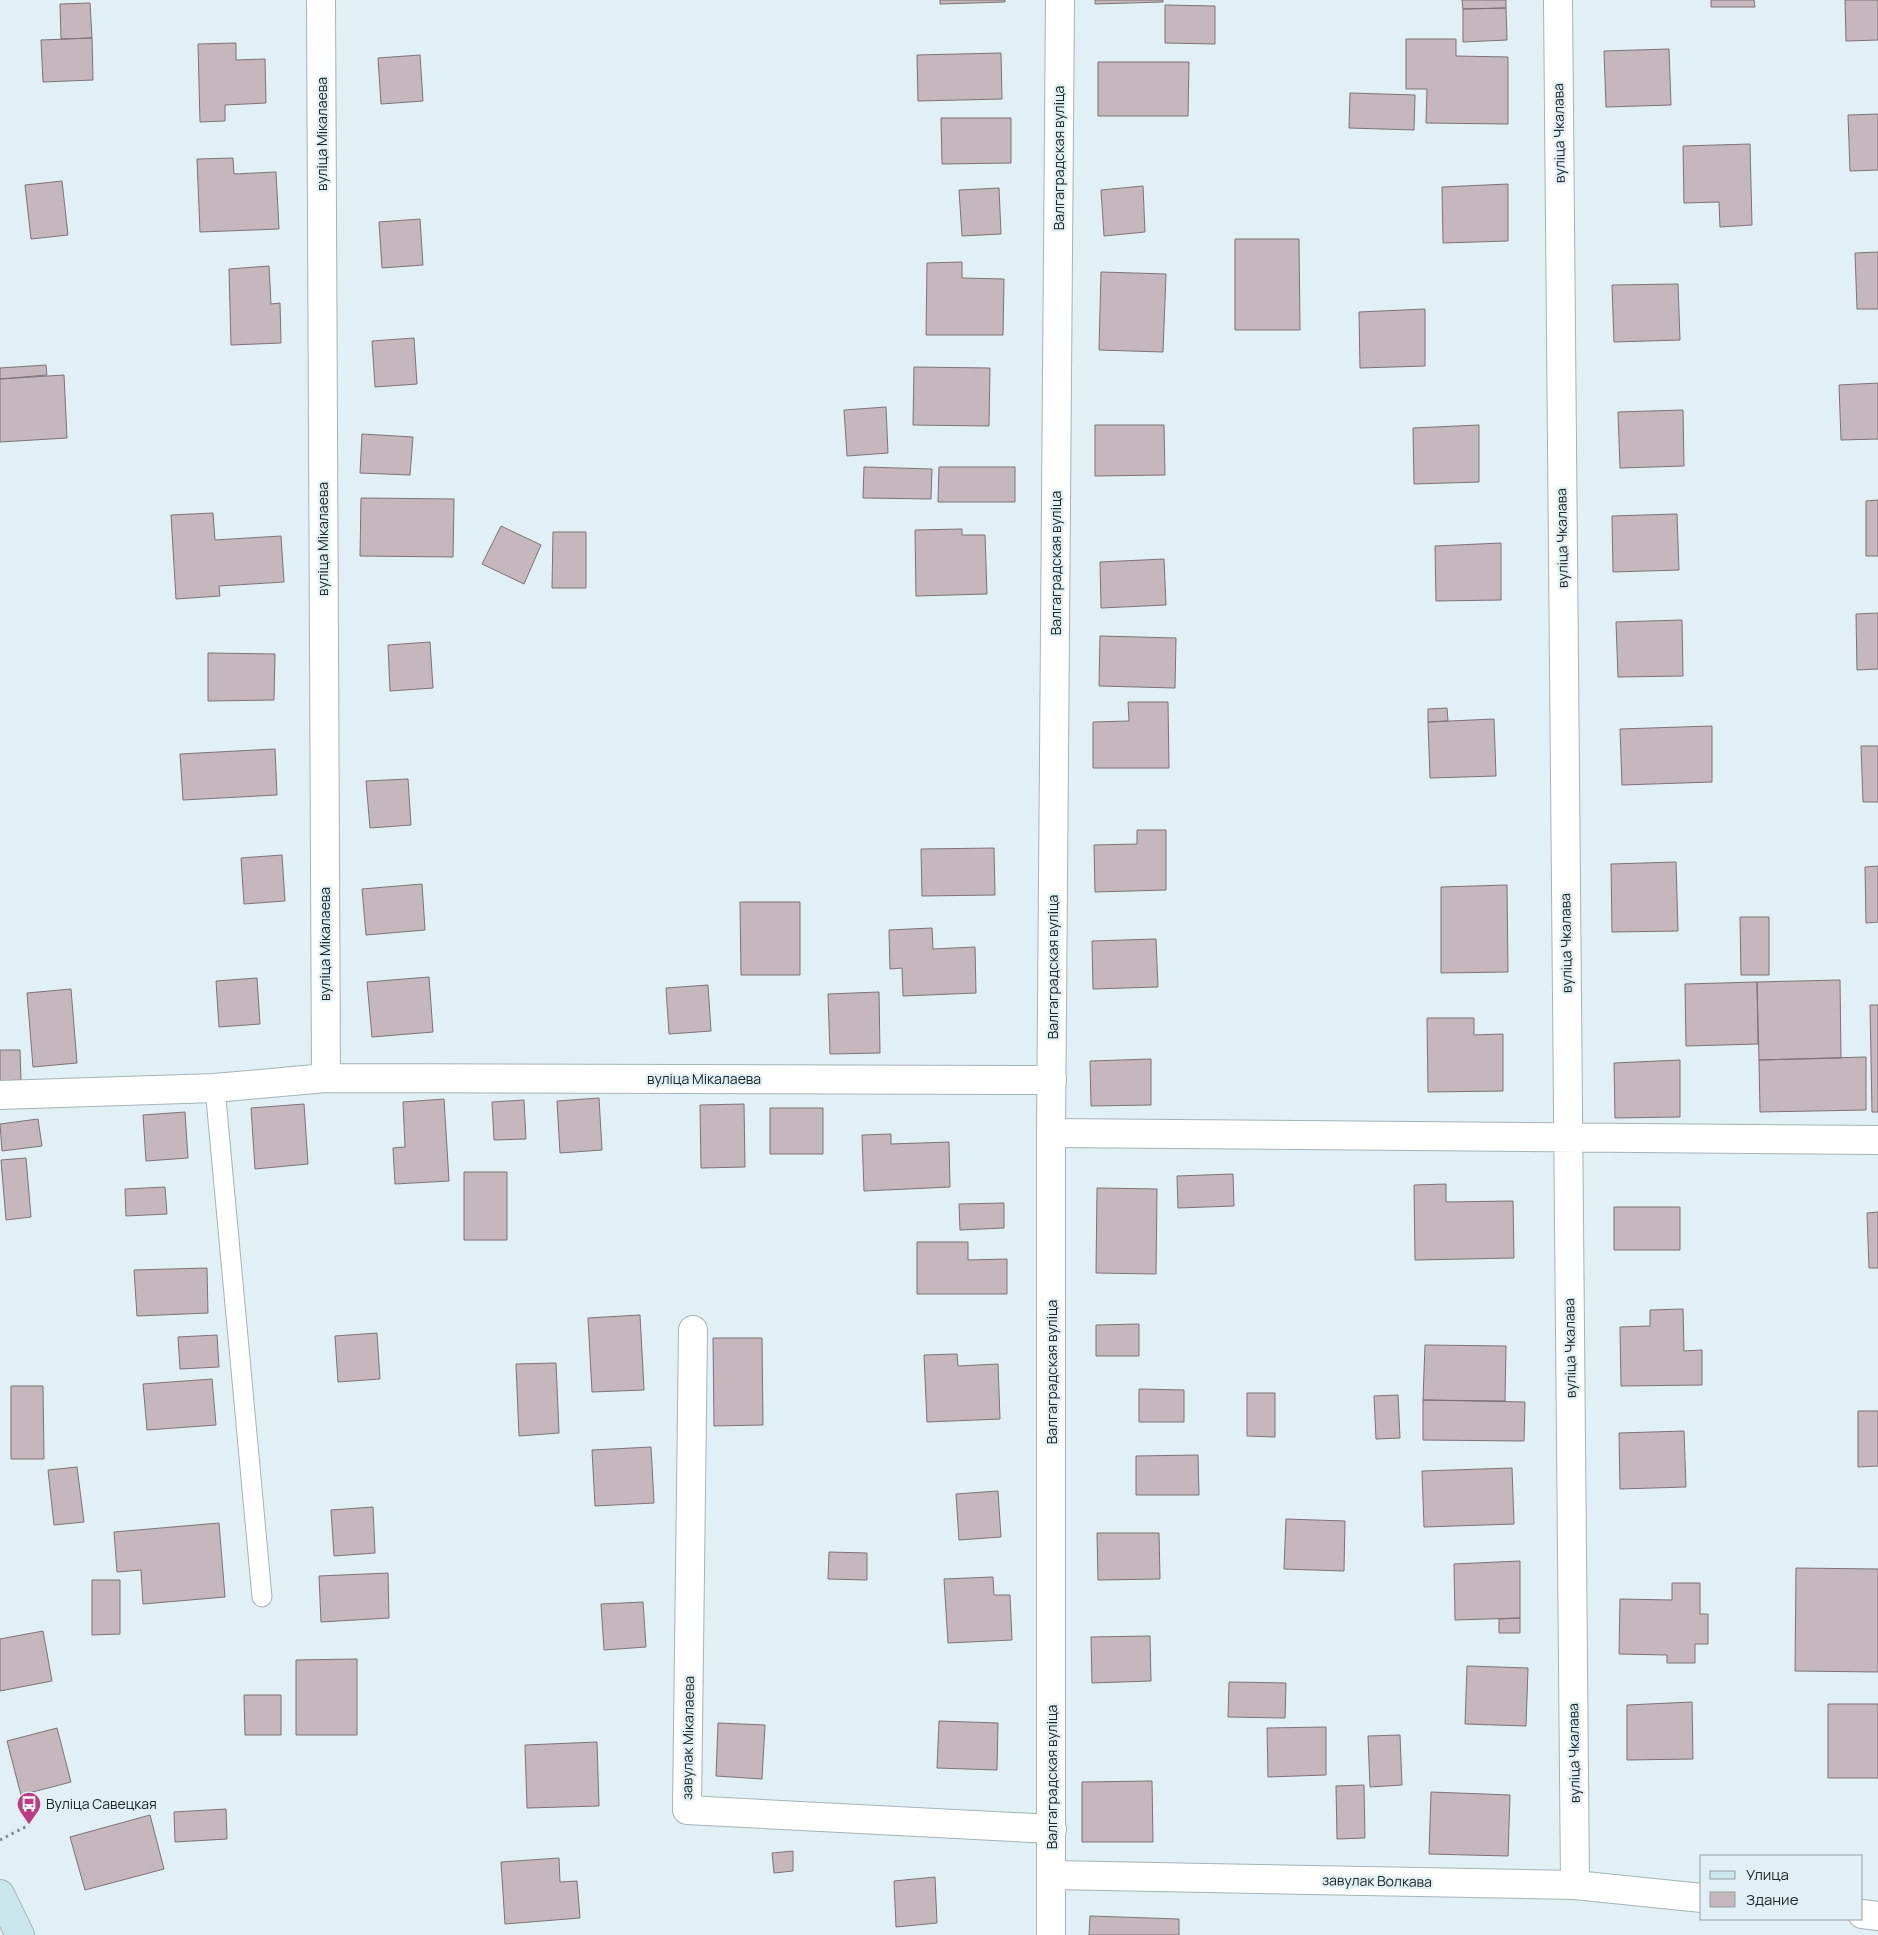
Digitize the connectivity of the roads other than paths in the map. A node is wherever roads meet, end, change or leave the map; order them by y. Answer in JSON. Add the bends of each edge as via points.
{"nodes":[{"id":1,"x":321,"y":0,"type":"edge"},
{"id":2,"x":1060,"y":0,"type":"edge"},
{"id":3,"x":1558,"y":0,"type":"edge"},
{"id":4,"x":326,"y":1078,"type":"junction"},
{"id":5,"x":1052,"y":1080,"type":"junction"},
{"id":6,"x":215,"y":1088,"type":"junction"},
{"id":7,"x":0,"y":1095,"type":"edge"},
{"id":8,"x":1051,"y":1133,"type":"junction"},
{"id":9,"x":1568,"y":1136,"type":"junction"},
{"id":10,"x":1878,"y":1140,"type":"edge"},
{"id":11,"x":693,"y":1330,"type":"dead end"},
{"id":12,"x":262,"y":1597,"type":"dead end"},
{"id":13,"x":1052,"y":1830,"type":"junction"},
{"id":14,"x":1052,"y":1875,"type":"junction"},
{"id":15,"x":1575,"y":1885,"type":"junction"},
{"id":16,"x":0,"y":1894,"type":"edge"},
{"id":17,"x":1700,"y":1898,"type":"edge"},
{"id":18,"x":1863,"y":1914,"type":"edge"},
{"id":19,"x":1878,"y":1916,"type":"edge"},
{"id":20,"x":20,"y":1935,"type":"edge"},
{"id":21,"x":1051,"y":1935,"type":"edge"}],
"edges":[{"from":1,"to":4,"type":"street","name":"вуліца Мікалаева"},
{"from":2,"to":5,"type":"street","name":"Валгаградская вуліца"},
{"from":3,"to":9,"type":"street","name":"вуліца Чкалава"},
{"from":4,"to":5,"type":"street","name":"вуліца Мікалаева"},
{"from":4,"to":6,"type":"street","name":"вуліца Мікалаева"},
{"from":5,"to":8,"type":"street","name":"Валгаградская вуліца"},
{"from":6,"to":7,"type":"street","name":"вуліца Мікалаева"},
{"from":6,"to":12,"type":"lane"},
{"from":8,"to":9,"type":"street"},
{"from":8,"to":13,"type":"street","name":"Валгаградская вуліца"},
{"from":9,"to":10,"type":"street"},
{"from":9,"to":15,"type":"street","name":"вуліца Чкалава"},
{"from":11,"to":13,"type":"street","name":"завулак Мікалаева","via":[[687,1810]]},
{"from":13,"to":14,"type":"street","name":"Валгаградская вуліца"},
{"from":14,"to":15,"type":"street","name":"завулак Волкава"},
{"from":14,"to":21,"type":"street","name":"Валгаградская вуліца"},
{"from":15,"to":17,"type":"street","name":"завулак Волкава"},
{"from":16,"to":20,"type":"main road"},
{"from":18,"to":19,"type":"street"}]}
